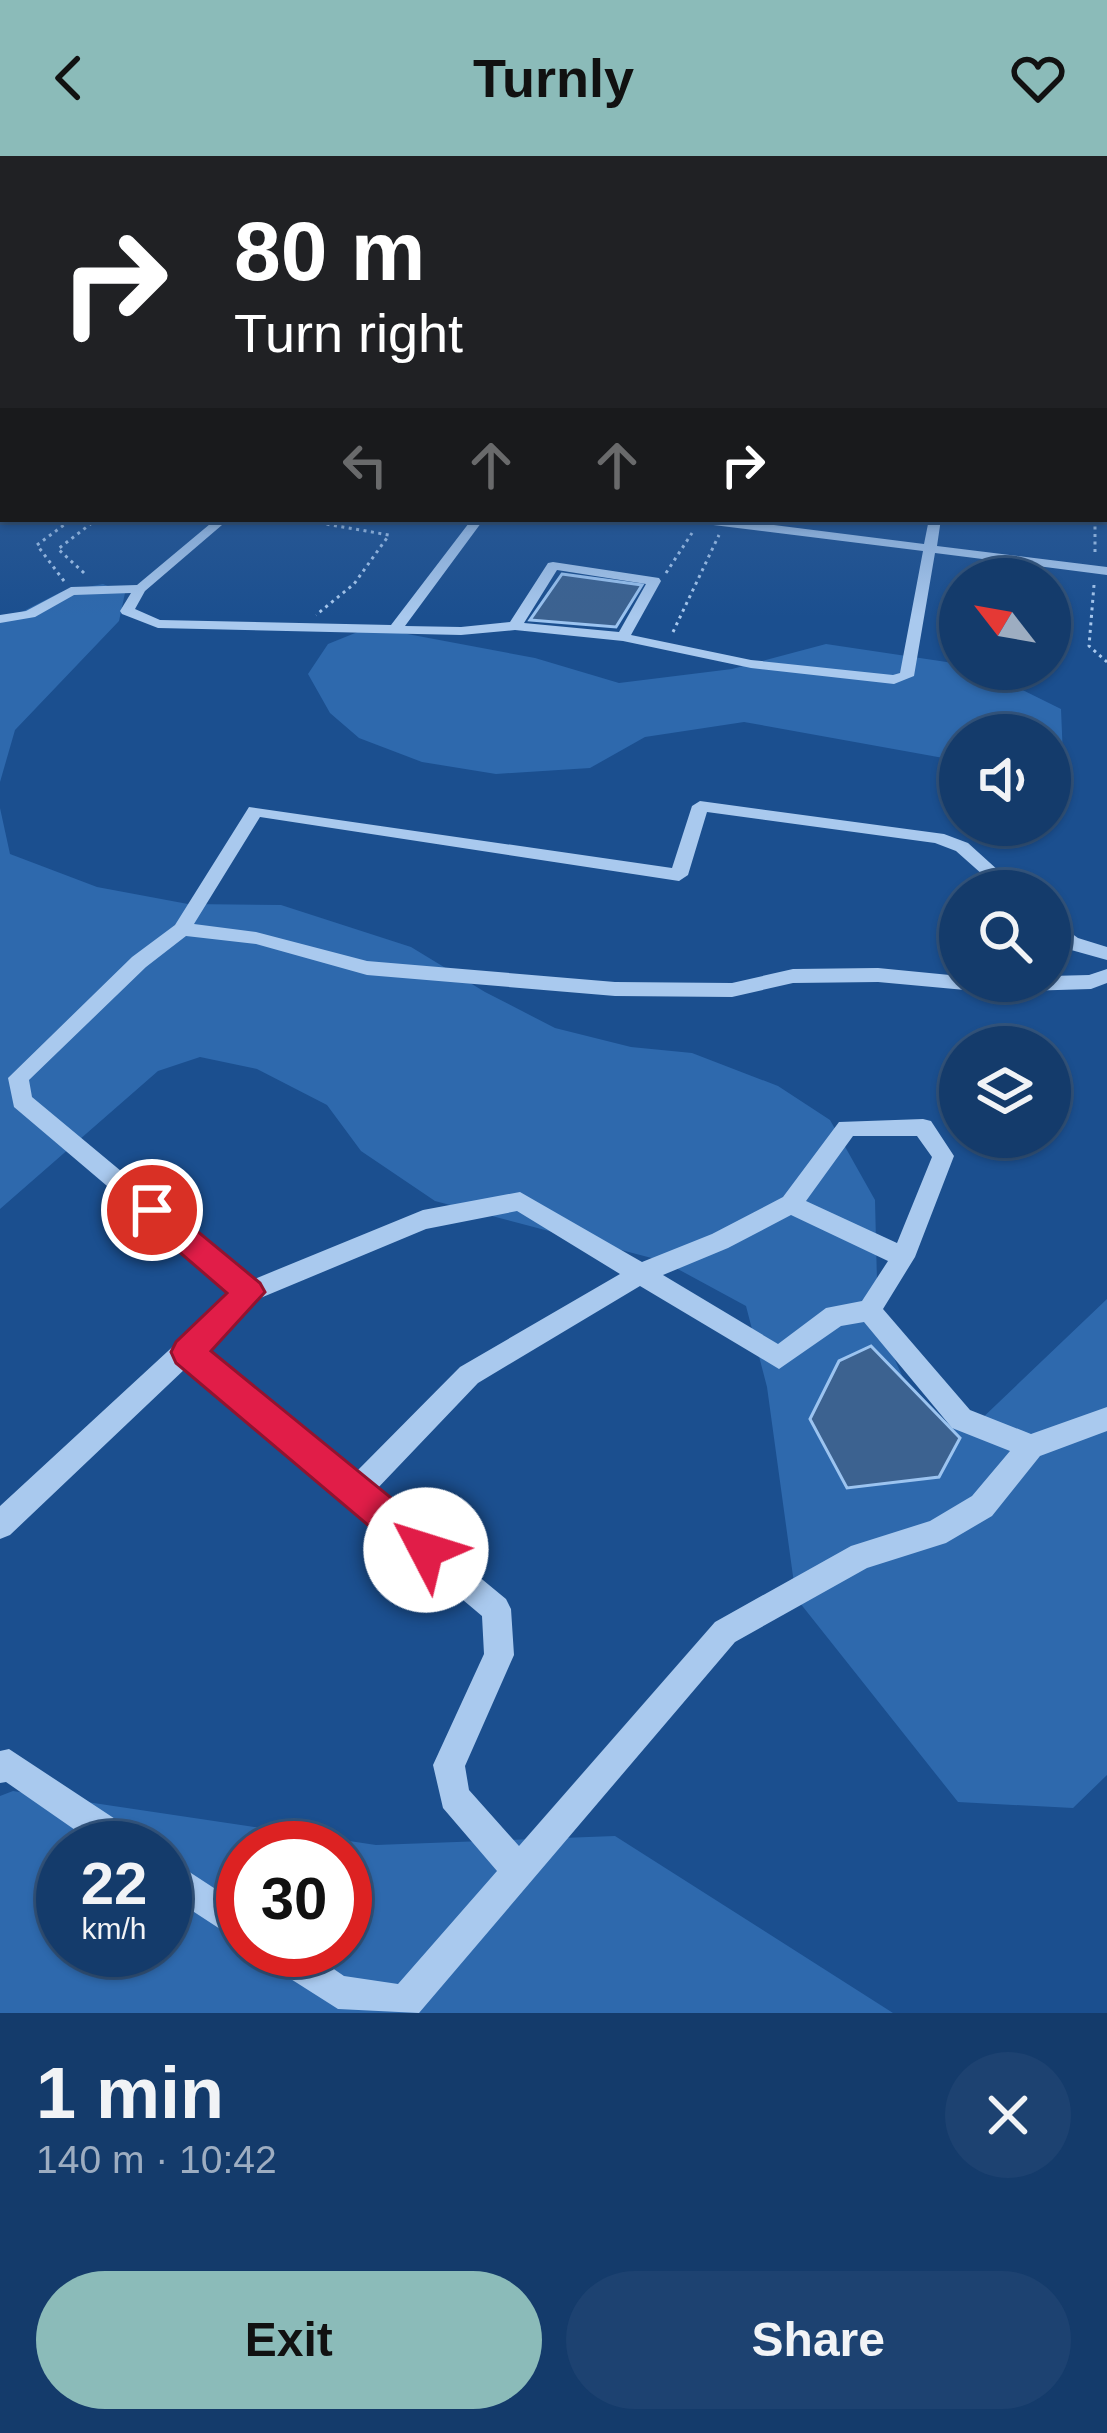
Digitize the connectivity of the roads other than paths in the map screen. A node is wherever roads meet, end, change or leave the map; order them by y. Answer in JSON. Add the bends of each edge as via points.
{"nodes":[{"id":1,"x":219,"y":522,"type":"edge"},
{"id":2,"x":476,"y":522,"type":"edge"},
{"id":3,"x":718,"y":522,"type":"edge"},
{"id":4,"x":933,"y":522,"type":"edge"},
{"id":5,"x":928,"y":548,"type":"junction"},
{"id":6,"x":1101,"y":570,"type":"edge"},
{"id":7,"x":140,"y":590,"type":"junction"},
{"id":8,"x":0,"y":619,"type":"edge"},
{"id":9,"x":515,"y":626,"type":"junction"},
{"id":10,"x":395,"y":629,"type":"junction"},
{"id":11,"x":623,"y":637,"type":"junction"},
{"id":12,"x":988,"y":870,"type":"edge"},
{"id":13,"x":182,"y":929,"type":"junction"},
{"id":14,"x":1071,"y":943,"type":"edge"},
{"id":15,"x":1107,"y":954,"type":"edge"},
{"id":16,"x":1107,"y":976,"type":"edge"},
{"id":17,"x":791,"y":1204,"type":"junction"},
{"id":18,"x":903,"y":1257,"type":"junction"},
{"id":19,"x":642,"y":1273,"type":"junction"},
{"id":20,"x":249,"y":1292,"type":"junction"},
{"id":21,"x":869,"y":1310,"type":"junction"},
{"id":22,"x":188,"y":1352,"type":"junction"},
{"id":23,"x":1107,"y":1419,"type":"edge"},
{"id":24,"x":1030,"y":1448,"type":"junction"},
{"id":25,"x":356,"y":1492,"type":"junction"},
{"id":26,"x":0,"y":1525,"type":"edge"},
{"id":27,"x":0,"y":1767,"type":"edge"},
{"id":28,"x":90,"y":1821,"type":"edge"},
{"id":29,"x":518,"y":1869,"type":"junction"},
{"id":30,"x":316,"y":1977,"type":"edge"},
{"id":31,"x":407,"y":2008,"type":"edge"}],
"edges":[{"from":1,"to":7,"type":"street"},
{"from":2,"to":10,"type":"street"},
{"from":3,"to":5,"type":"street"},
{"from":4,"to":5,"type":"street"},
{"from":5,"to":6,"type":"street"},
{"from":5,"to":11,"type":"street","via":[[907,676],[751,664]]},
{"from":7,"to":8,"type":"street","via":[[70,591],[31,614]]},
{"from":7,"to":10,"type":"street","via":[[128,611],[158,624]]},
{"from":9,"to":10,"type":"street"},
{"from":9,"to":11,"type":"street"},
{"from":9,"to":11,"type":"street","via":[[553,566],[654,581]]},
{"from":12,"to":13,"type":"street","via":[[938,838],[700,806],[679,874],[255,811]]},
{"from":13,"to":16,"type":"street","via":[[256,938],[367,968],[614,988],[732,989],[793,976],[988,985]]},
{"from":13,"to":20,"type":"street","via":[[18,1078],[22,1101]]},
{"from":14,"to":15,"type":"street"},
{"from":17,"to":18,"type":"street"},
{"from":17,"to":18,"type":"street","via":[[847,1128],[923,1127],[943,1156]]},
{"from":17,"to":19,"type":"street"},
{"from":18,"to":21,"type":"street"},
{"from":19,"to":20,"type":"street","via":[[520,1201],[423,1220]]},
{"from":19,"to":21,"type":"street","via":[[779,1358],[835,1316]]},
{"from":19,"to":25,"type":"street","via":[[469,1376]]},
{"from":20,"to":22,"type":"street"},
{"from":21,"to":24,"type":"street","via":[[961,1419]]},
{"from":22,"to":25,"type":"street"},
{"from":22,"to":26,"type":"street"},
{"from":23,"to":24,"type":"street"},
{"from":24,"to":29,"type":"street","via":[[982,1506],[935,1533],[861,1556],[725,1632]]},
{"from":25,"to":29,"type":"street","via":[[496,1609],[499,1655],[449,1765],[454,1797]]},
{"from":27,"to":28,"type":"street","via":[[9,1765]]},
{"from":29,"to":31,"type":"street"},
{"from":30,"to":31,"type":"street","via":[[338,1992]]}]}
